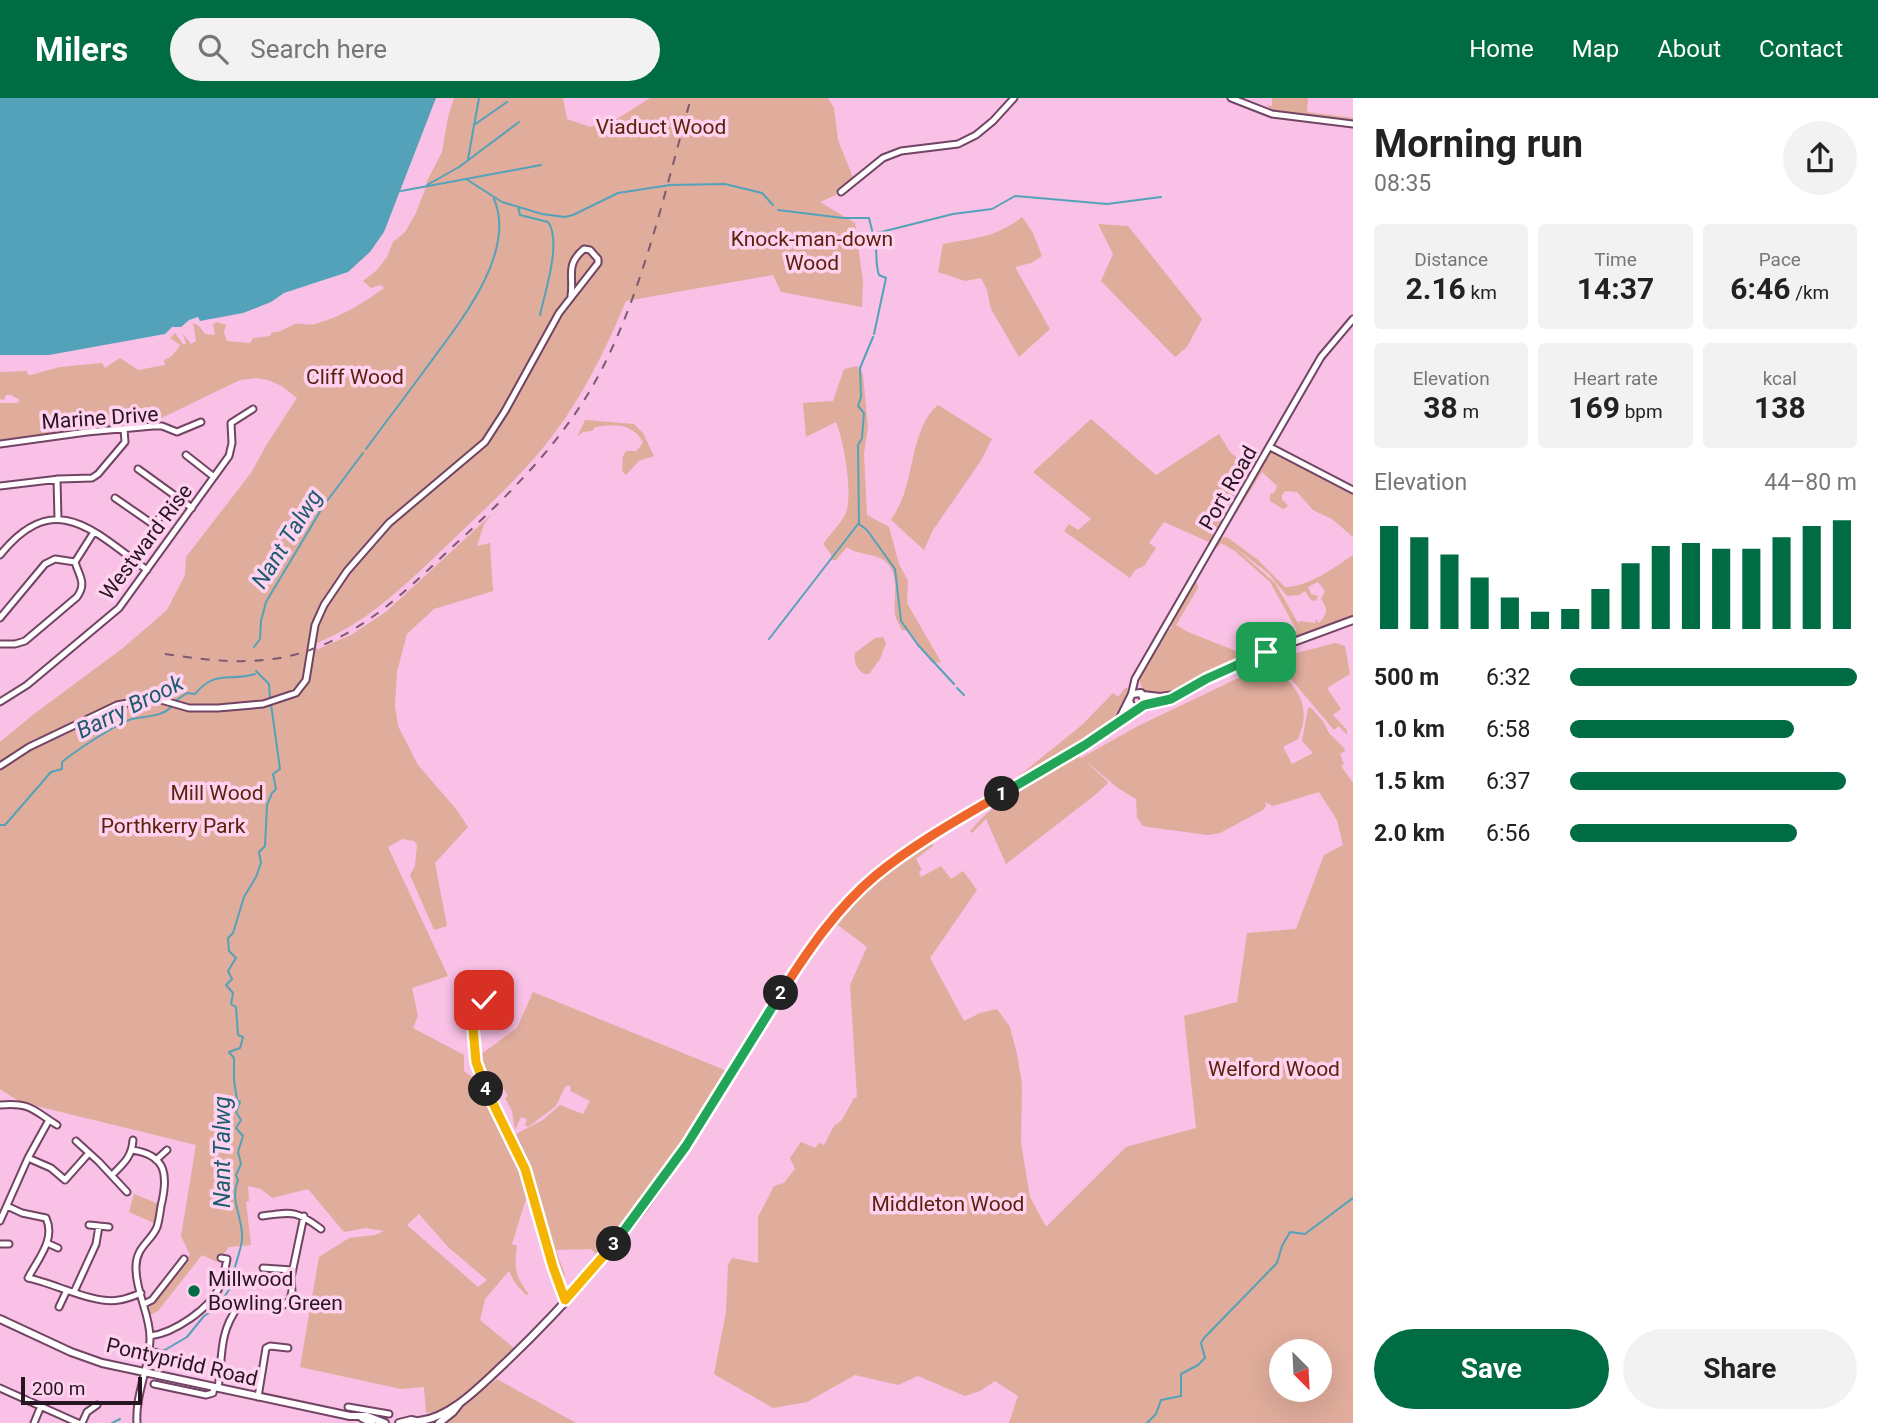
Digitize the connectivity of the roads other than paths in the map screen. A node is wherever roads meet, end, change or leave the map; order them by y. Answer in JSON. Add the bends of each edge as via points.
{"nodes":[{"id":1,"x":1014,"y":98,"type":"edge"},
{"id":2,"x":1231,"y":98,"type":"edge"},
{"id":3,"x":1353,"y":124,"type":"edge"},
{"id":4,"x":841,"y":192,"type":"dead end"},
{"id":5,"x":571,"y":296,"type":"junction"},
{"id":6,"x":1353,"y":320,"type":"edge"},
{"id":7,"x":253,"y":409,"type":"dead end"},
{"id":8,"x":241,"y":416,"type":"junction"},
{"id":9,"x":201,"y":422,"type":"dead end"},
{"id":10,"x":246,"y":423,"type":"dead end"},
{"id":11,"x":124,"y":429,"type":"junction"},
{"id":12,"x":0,"y":444,"type":"edge"},
{"id":13,"x":1270,"y":447,"type":"junction"},
{"id":14,"x":186,"y":455,"type":"dead end"},
{"id":15,"x":138,"y":469,"type":"dead end"},
{"id":16,"x":214,"y":477,"type":"junction"},
{"id":17,"x":57,"y":479,"type":"junction"},
{"id":18,"x":0,"y":485,"type":"edge"},
{"id":19,"x":1353,"y":490,"type":"edge"},
{"id":20,"x":176,"y":496,"type":"junction"},
{"id":21,"x":115,"y":498,"type":"dead end"},
{"id":22,"x":192,"y":508,"type":"junction"},
{"id":23,"x":58,"y":519,"type":"junction"},
{"id":24,"x":94,"y":532,"type":"junction"},
{"id":25,"x":2,"y":547,"type":"edge"},
{"id":26,"x":0,"y":555,"type":"edge"},
{"id":27,"x":75,"y":562,"type":"junction"},
{"id":28,"x":147,"y":570,"type":"junction"},
{"id":29,"x":0,"y":618,"type":"edge"},
{"id":30,"x":1353,"y":620,"type":"edge"},
{"id":31,"x":0,"y":644,"type":"edge"},
{"id":32,"x":1137,"y":677,"type":"junction"},
{"id":33,"x":1142,"y":694,"type":"junction"},
{"id":34,"x":1175,"y":695,"type":"junction"},
{"id":35,"x":1130,"y":699,"type":"junction"},
{"id":36,"x":0,"y":702,"type":"edge"},
{"id":37,"x":1143,"y":706,"type":"junction"},
{"id":38,"x":1117,"y":724,"type":"junction"},
{"id":39,"x":0,"y":766,"type":"edge"},
{"id":40,"x":490,"y":987,"type":"dead end"},
{"id":41,"x":0,"y":1105,"type":"edge"},
{"id":42,"x":49,"y":1120,"type":"junction"},
{"id":43,"x":57,"y":1125,"type":"dead end"},
{"id":44,"x":132,"y":1140,"type":"dead end"},
{"id":45,"x":76,"y":1141,"type":"dead end"},
{"id":46,"x":132,"y":1150,"type":"junction"},
{"id":47,"x":167,"y":1150,"type":"dead end"},
{"id":48,"x":89,"y":1153,"type":"junction"},
{"id":49,"x":28,"y":1158,"type":"junction"},
{"id":50,"x":156,"y":1160,"type":"junction"},
{"id":51,"x":112,"y":1175,"type":"junction"},
{"id":52,"x":127,"y":1192,"type":"dead end"},
{"id":53,"x":7,"y":1206,"type":"junction"},
{"id":54,"x":262,"y":1216,"type":"dead end"},
{"id":55,"x":304,"y":1216,"type":"junction"},
{"id":56,"x":0,"y":1221,"type":"edge"},
{"id":57,"x":89,"y":1225,"type":"dead end"},
{"id":58,"x":99,"y":1226,"type":"junction"},
{"id":59,"x":109,"y":1227,"type":"dead end"},
{"id":60,"x":321,"y":1229,"type":"dead end"},
{"id":61,"x":47,"y":1243,"type":"junction"},
{"id":62,"x":0,"y":1244,"type":"edge"},
{"id":63,"x":9,"y":1244,"type":"dead end"},
{"id":64,"x":58,"y":1248,"type":"dead end"},
{"id":65,"x":221,"y":1258,"type":"dead end"},
{"id":66,"x":184,"y":1259,"type":"dead end"},
{"id":67,"x":262,"y":1268,"type":"dead end"},
{"id":68,"x":292,"y":1270,"type":"junction"},
{"id":69,"x":67,"y":1290,"type":"junction"},
{"id":70,"x":74,"y":1292,"type":"junction"},
{"id":71,"x":141,"y":1293,"type":"junction"},
{"id":72,"x":565,"y":1300,"type":"junction"},
{"id":73,"x":144,"y":1304,"type":"junction"},
{"id":74,"x":59,"y":1307,"type":"dead end"},
{"id":75,"x":0,"y":1320,"type":"edge"},
{"id":76,"x":150,"y":1336,"type":"junction"},
{"id":77,"x":288,"y":1348,"type":"dead end"},
{"id":78,"x":149,"y":1351,"type":"junction"},
{"id":79,"x":166,"y":1355,"type":"dead end"},
{"id":80,"x":145,"y":1373,"type":"junction"},
{"id":81,"x":154,"y":1384,"type":"dead end"},
{"id":82,"x":0,"y":1388,"type":"edge"},
{"id":83,"x":216,"y":1388,"type":"junction"},
{"id":84,"x":258,"y":1397,"type":"junction"},
{"id":85,"x":461,"y":1402,"type":"junction"},
{"id":86,"x":97,"y":1405,"type":"dead end"},
{"id":87,"x":41,"y":1406,"type":"junction"},
{"id":88,"x":390,"y":1414,"type":"dead end"},
{"id":89,"x":350,"y":1416,"type":"junction"},
{"id":90,"x":362,"y":1418,"type":"junction"},
{"id":91,"x":421,"y":1422,"type":"edge"},
{"id":92,"x":34,"y":1423,"type":"edge"},
{"id":93,"x":80,"y":1423,"type":"edge"},
{"id":94,"x":137,"y":1423,"type":"edge"},
{"id":95,"x":372,"y":1423,"type":"edge"},
{"id":96,"x":385,"y":1423,"type":"edge"},
{"id":97,"x":399,"y":1423,"type":"edge"},
{"id":98,"x":439,"y":1423,"type":"edge"}],
"edges":[{"from":1,"to":4,"type":"street","via":[[976,135],[958,144],[901,151],[883,158]]},
{"from":2,"to":3,"type":"street","via":[[1272,114]]},
{"from":5,"to":5,"type":"street","via":[[573,258],[590,250],[598,263]]},
{"from":5,"to":39,"type":"street","via":[[485,442],[389,523],[346,570],[315,625],[306,680],[296,693],[271,702],[199,709],[154,698],[117,705]]},
{"from":6,"to":13,"type":"street","name":"Port Road","via":[[1324,353]]},
{"from":7,"to":8,"type":"street"},
{"from":8,"to":10,"type":"street"},
{"from":8,"to":16,"type":"street","name":"Westward Rise","via":[[230,423],[231,449]]},
{"from":9,"to":11,"type":"street","name":"Marine Drive","via":[[177,432],[162,426]]},
{"from":11,"to":12,"type":"street","name":"Marine Drive"},
{"from":11,"to":17,"type":"street","via":[[125,442],[99,474]]},
{"from":13,"to":19,"type":"street"},
{"from":13,"to":32,"type":"street","name":"Port Road"},
{"from":14,"to":16,"type":"street"},
{"from":15,"to":20,"type":"street"},
{"from":16,"to":22,"type":"street","name":"Westward Rise"},
{"from":17,"to":18,"type":"street"},
{"from":17,"to":23,"type":"street"},
{"from":20,"to":21,"type":"street","via":[[154,525]]},
{"from":20,"to":22,"type":"street"},
{"from":22,"to":28,"type":"street","name":"Westward Rise"},
{"from":23,"to":24,"type":"street"},
{"from":23,"to":25,"type":"street","via":[[27,528]]},
{"from":24,"to":27,"type":"street"},
{"from":24,"to":28,"type":"street"},
{"from":25,"to":26,"type":"street"},
{"from":27,"to":29,"type":"street","via":[[55,559],[45,564]]},
{"from":27,"to":31,"type":"street","via":[[83,579],[76,597],[25,640]]},
{"from":28,"to":36,"type":"street","name":"Westward Rise","via":[[107,619]]},
{"from":30,"to":34,"type":"main road","via":[[1250,658]]},
{"from":32,"to":33,"type":"street"},
{"from":32,"to":35,"type":"street","name":"Port Road"},
{"from":33,"to":34,"type":"main road"},
{"from":33,"to":35,"type":"main road","via":[[1136,692]]},
{"from":33,"to":37,"type":"main road"},
{"from":34,"to":37,"type":"main road"},
{"from":35,"to":37,"type":"main road","via":[[1132,707]]},
{"from":35,"to":38,"type":"main road"},
{"from":37,"to":38,"type":"main road"},
{"from":38,"to":72,"type":"main road","via":[[934,834],[875,876],[825,927],[667,1174]]},
{"from":40,"to":72,"type":"street","via":[[473,1028],[476,1062],[525,1169]]},
{"from":41,"to":42,"type":"street","via":[[17,1103]]},
{"from":42,"to":43,"type":"street"},
{"from":42,"to":49,"type":"street"},
{"from":44,"to":46,"type":"street"},
{"from":45,"to":48,"type":"street"},
{"from":46,"to":50,"type":"street"},
{"from":46,"to":51,"type":"street"},
{"from":47,"to":50,"type":"street"},
{"from":48,"to":49,"type":"street","via":[[65,1180]]},
{"from":48,"to":51,"type":"street"},
{"from":49,"to":53,"type":"street"},
{"from":50,"to":71,"type":"street","via":[[166,1187],[156,1229],[137,1256]]},
{"from":51,"to":52,"type":"street"},
{"from":53,"to":56,"type":"street"},
{"from":53,"to":61,"type":"street","via":[[46,1218],[51,1232]]},
{"from":54,"to":55,"type":"street","via":[[291,1212]]},
{"from":55,"to":60,"type":"street"},
{"from":55,"to":68,"type":"street"},
{"from":57,"to":58,"type":"street"},
{"from":58,"to":59,"type":"street"},
{"from":58,"to":70,"type":"street","via":[[96,1244]]},
{"from":61,"to":64,"type":"street"},
{"from":61,"to":69,"type":"street","via":[[28,1278]]},
{"from":62,"to":63,"type":"street"},
{"from":65,"to":76,"type":"street","via":[[228,1259],[220,1287],[209,1302],[181,1325]]},
{"from":66,"to":73,"type":"street"},
{"from":67,"to":68,"type":"street"},
{"from":68,"to":83,"type":"street","via":[[290,1300],[281,1307],[238,1307],[229,1320]]},
{"from":69,"to":70,"type":"street"},
{"from":69,"to":74,"type":"street"},
{"from":70,"to":71,"type":"street","via":[[114,1301]]},
{"from":71,"to":73,"type":"street"},
{"from":72,"to":85,"type":"main road"},
{"from":73,"to":76,"type":"street"},
{"from":75,"to":80,"type":"main road","name":"Pontypridd Road","via":[[81,1356]]},
{"from":76,"to":78,"type":"street"},
{"from":77,"to":84,"type":"street","via":[[266,1348]]},
{"from":78,"to":79,"type":"street"},
{"from":78,"to":80,"type":"street"},
{"from":80,"to":83,"type":"main road","name":"Pontypridd Road"},
{"from":80,"to":94,"type":"street"},
{"from":81,"to":83,"type":"street","via":[[206,1395]]},
{"from":82,"to":87,"type":"street"},
{"from":83,"to":84,"type":"main road","name":"Pontypridd Road"},
{"from":84,"to":89,"type":"main road","name":"Pontypridd Road"},
{"from":85,"to":91,"type":"main road"},
{"from":85,"to":98,"type":"main road"},
{"from":86,"to":93,"type":"street"},
{"from":87,"to":92,"type":"street"},
{"from":87,"to":93,"type":"street"},
{"from":88,"to":89,"type":"street","via":[[350,1407]]},
{"from":89,"to":90,"type":"main road","name":"Pontypridd Road"},
{"from":90,"to":95,"type":"main road","name":"Pontypridd Road"},
{"from":90,"to":96,"type":"main road","name":"Pontypridd Road"},
{"from":91,"to":97,"type":"main road"}]}
